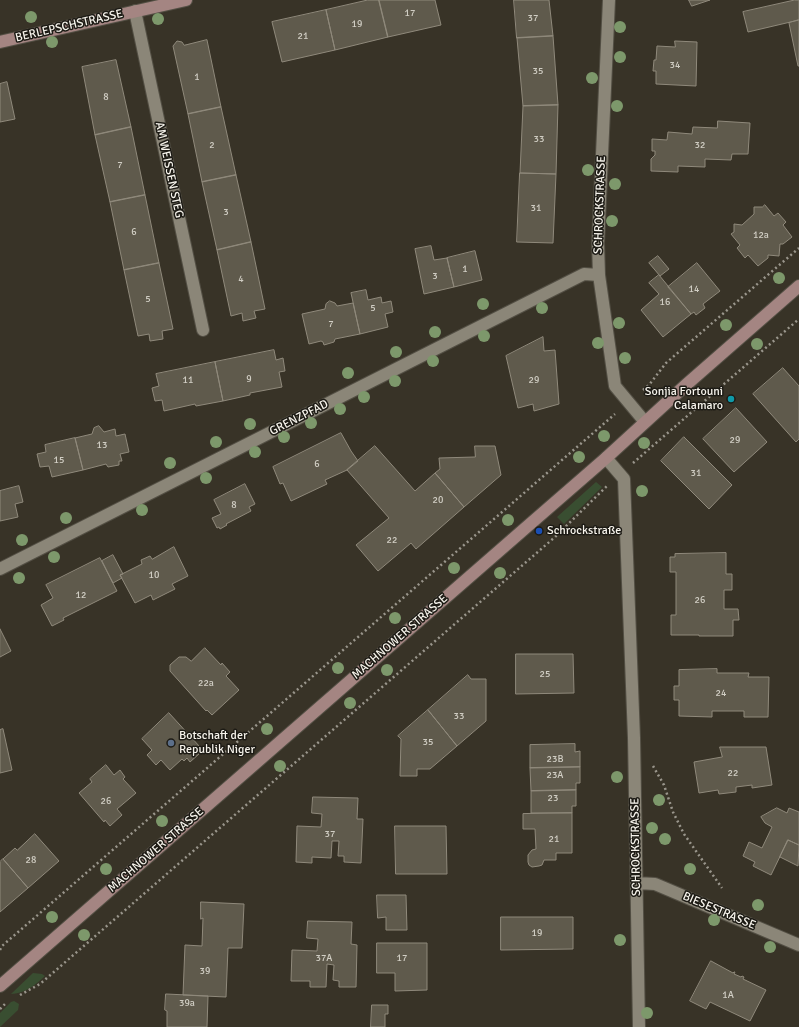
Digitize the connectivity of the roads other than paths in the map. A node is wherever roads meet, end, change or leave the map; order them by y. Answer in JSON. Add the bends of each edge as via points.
{"nodes":[{"id":1,"x":186,"y":0,"type":"edge"},
{"id":2,"x":609,"y":0,"type":"edge"},
{"id":3,"x":135,"y":11,"type":"junction"},
{"id":4,"x":0,"y":42,"type":"edge"},
{"id":5,"x":599,"y":275,"type":"junction"},
{"id":6,"x":799,"y":286,"type":"edge"},
{"id":7,"x":203,"y":330,"type":"dead end"},
{"id":8,"x":645,"y":422,"type":"junction"},
{"id":9,"x":606,"y":458,"type":"junction"},
{"id":10,"x":0,"y":569,"type":"edge"},
{"id":11,"x":637,"y":884,"type":"junction"},
{"id":12,"x":799,"y":945,"type":"edge"},
{"id":13,"x":0,"y":986,"type":"edge"},
{"id":14,"x":639,"y":1027,"type":"edge"}],
"edges":[{"from":1,"to":3,"type":"main road","name":"BERLEPSCHSTRASSE"},
{"from":2,"to":5,"type":"street","name":"SCHROCKSTRASSE","via":[[598,243]]},
{"from":3,"to":4,"type":"main road","name":"BERLEPSCHSTRASSE"},
{"from":3,"to":7,"type":"street","name":"AM WEISSEN STEG"},
{"from":5,"to":8,"type":"street","name":"SCHROCKSTRASSE","via":[[615,386]]},
{"from":5,"to":10,"type":"street","name":"GRENZPFAD","via":[[584,274]]},
{"from":6,"to":8,"type":"main road","name":"MACHNOWER STRASSE"},
{"from":8,"to":9,"type":"main road","name":"MACHNOWER STRASSE"},
{"from":9,"to":11,"type":"street","name":"SCHROCKSTRASSE","via":[[624,480]]},
{"from":9,"to":13,"type":"main road","name":"MACHNOWER STRASSE"},
{"from":11,"to":12,"type":"street","name":"BIESESTRASSE","via":[[655,884]]},
{"from":11,"to":14,"type":"street","name":"SCHROCKSTRASSE"}]}
